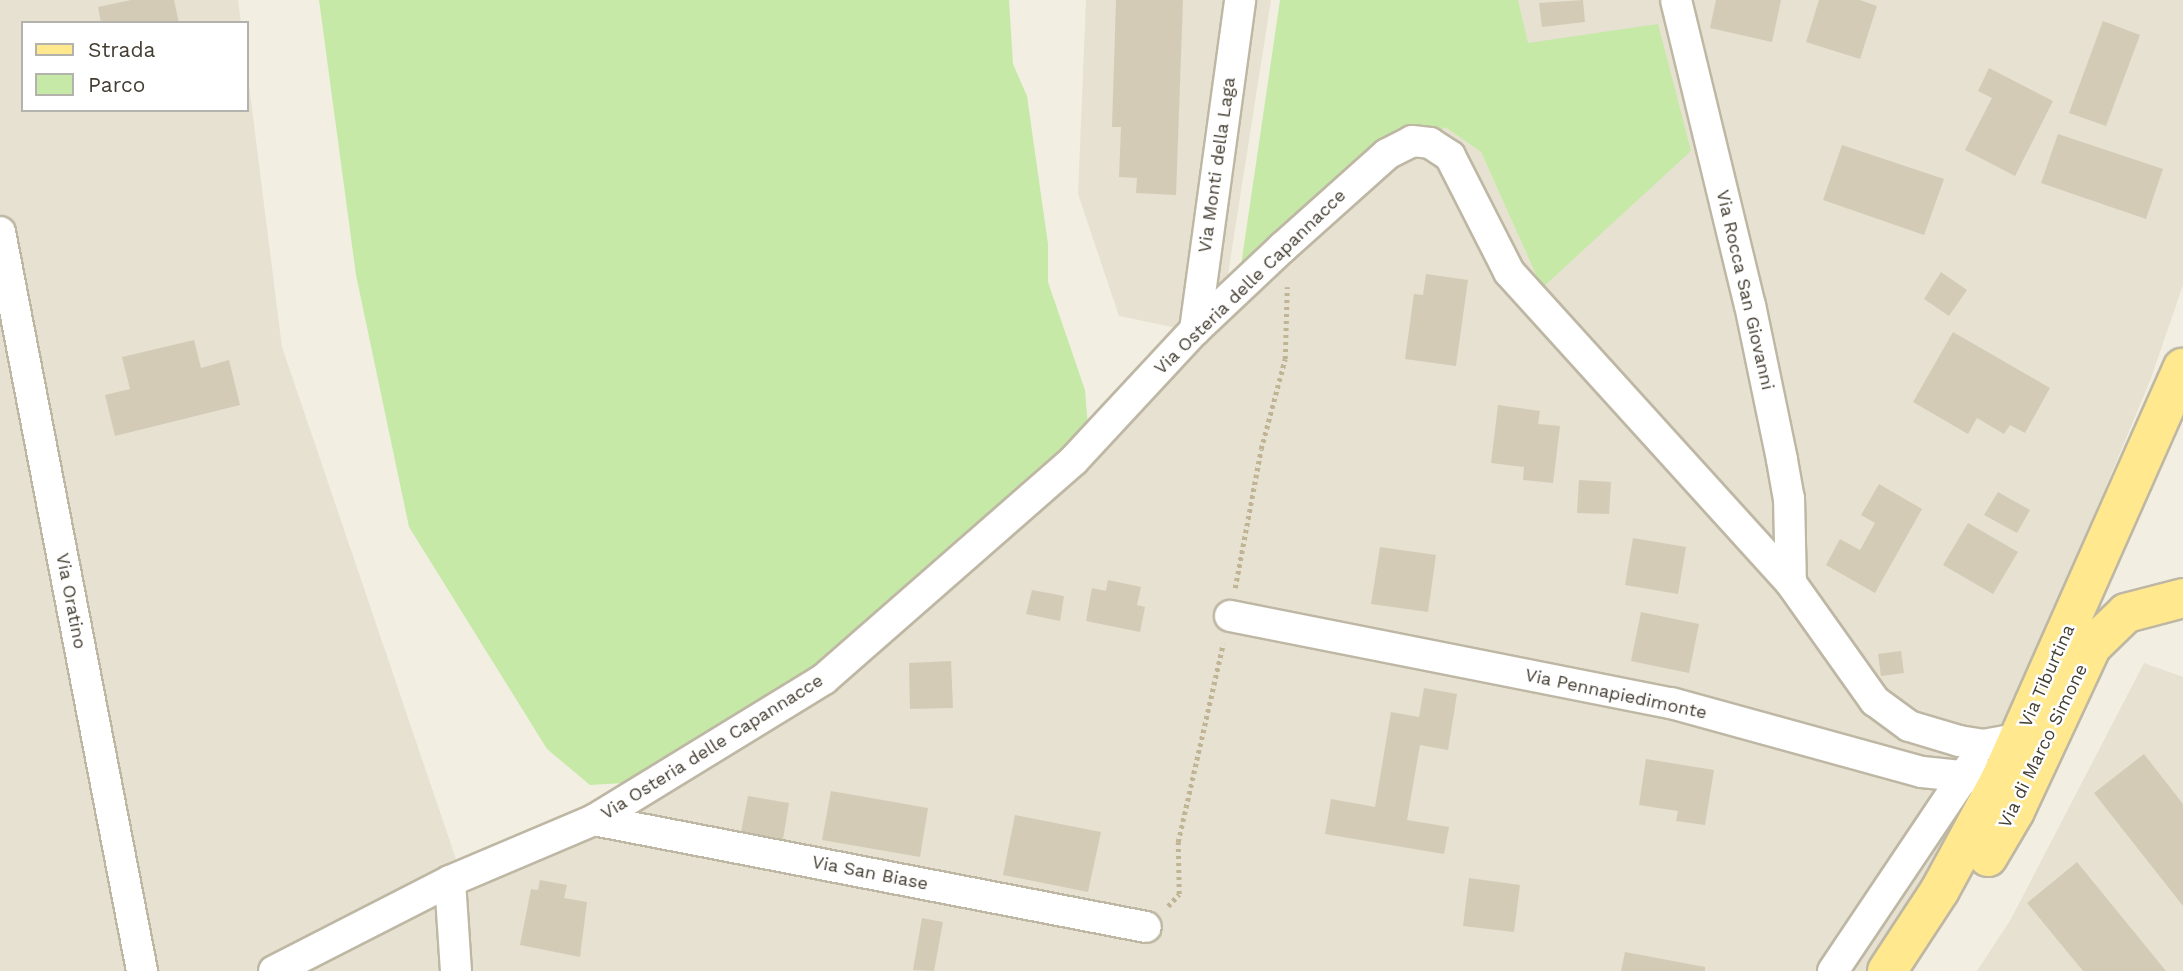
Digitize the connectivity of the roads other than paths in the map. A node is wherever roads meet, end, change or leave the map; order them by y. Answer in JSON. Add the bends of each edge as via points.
{"nodes":[{"id":1,"x":1240,"y":0,"type":"edge"},
{"id":2,"x":1676,"y":0,"type":"edge"},
{"id":3,"x":0,"y":232,"type":"edge"},
{"id":4,"x":1195,"y":330,"type":"junction"},
{"id":5,"x":2183,"y":368,"type":"edge"},
{"id":6,"x":1791,"y":583,"type":"junction"},
{"id":7,"x":2183,"y":597,"type":"edge"},
{"id":8,"x":1230,"y":616,"type":"dead end"},
{"id":9,"x":2012,"y":740,"type":"junction"},
{"id":10,"x":1982,"y":779,"type":"junction"},
{"id":11,"x":594,"y":820,"type":"junction"},
{"id":12,"x":450,"y":881,"type":"junction"},
{"id":13,"x":1146,"y":926,"type":"dead end"},
{"id":14,"x":142,"y":971,"type":"edge"},
{"id":15,"x":275,"y":971,"type":"edge"},
{"id":16,"x":456,"y":971,"type":"edge"},
{"id":17,"x":1833,"y":971,"type":"edge"},
{"id":18,"x":1887,"y":971,"type":"edge"},
{"id":19,"x":1915,"y":971,"type":"edge"}],
"edges":[{"from":1,"to":4,"type":"street","name":"Via Monti della Laga"},
{"from":2,"to":6,"type":"street","name":"Via Rocca San Giovanni","via":[[1750,304],[1782,460],[1789,498]]},
{"from":3,"to":14,"type":"street","name":"Via Oratino"},
{"from":4,"to":6,"type":"street","name":"Via Osteria delle Capannacce","via":[[1387,154],[1405,143],[1430,143],[1455,163],[1499,254],[1521,288]]},
{"from":4,"to":11,"type":"street","name":"Via Osteria delle Capannacce","via":[[1074,460],[842,665],[782,708]]},
{"from":5,"to":9,"type":"main road","name":"Via Tiburtina"},
{"from":6,"to":9,"type":"street","name":"Via Osteria delle Capannacce","via":[[1825,636],[1892,716],[1934,736]]},
{"from":7,"to":19,"type":"main road","name":"Via di Marco Simone","via":[[2126,614],[2092,646],[2015,811]]},
{"from":8,"to":10,"type":"street","name":"Via Pennapiedimonte","via":[[1671,703],[1882,762]]},
{"from":9,"to":10,"type":"main road","name":"Via Tiburtina"},
{"from":10,"to":17,"type":"street"},
{"from":10,"to":18,"type":"main road","name":"Via Tiburtina","via":[[1940,890]]},
{"from":11,"to":12,"type":"street","name":"Via Osteria delle Capannacce"},
{"from":11,"to":13,"type":"street","name":"Via San Biase"},
{"from":12,"to":15,"type":"street","name":"Via Osteria delle Capannacce"},
{"from":12,"to":16,"type":"street"}]}
